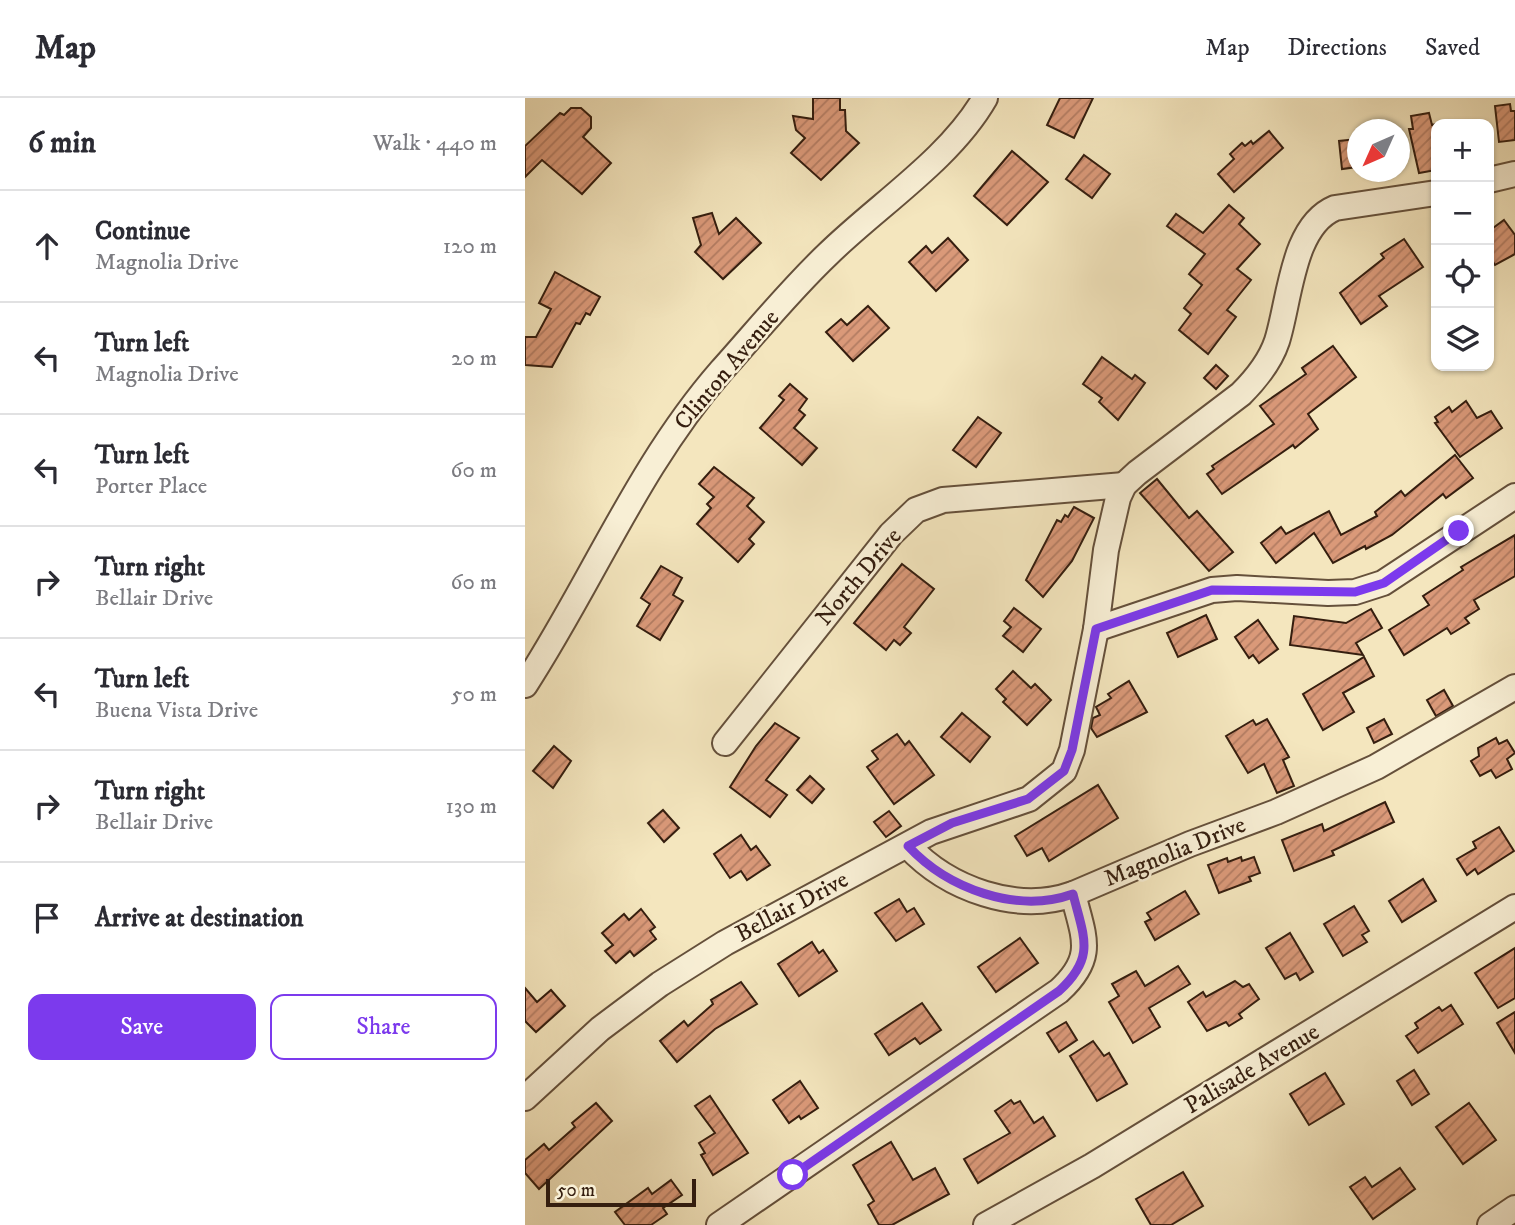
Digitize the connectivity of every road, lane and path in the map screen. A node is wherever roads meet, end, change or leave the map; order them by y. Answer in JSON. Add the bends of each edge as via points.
{"nodes":[{"id":1,"x":985,"y":98,"type":"edge"},
{"id":2,"x":1515,"y":174,"type":"edge"},
{"id":3,"x":1494,"y":179,"type":"edge"},
{"id":4,"x":1431,"y":194,"type":"edge"},
{"id":5,"x":1124,"y":485,"type":"junction"},
{"id":6,"x":1515,"y":496,"type":"edge"},
{"id":7,"x":1096,"y":629,"type":"junction"},
{"id":8,"x":525,"y":685,"type":"edge"},
{"id":9,"x":1515,"y":687,"type":"edge"},
{"id":10,"x":725,"y":743,"type":"dead end"},
{"id":11,"x":908,"y":846,"type":"junction"},
{"id":12,"x":1073,"y":894,"type":"junction"},
{"id":13,"x":1515,"y":907,"type":"edge"},
{"id":14,"x":525,"y":1098,"type":"edge"},
{"id":15,"x":1515,"y":1208,"type":"edge"},
{"id":16,"x":719,"y":1225,"type":"edge"},
{"id":17,"x":986,"y":1225,"type":"edge"},
{"id":18,"x":1490,"y":1225,"type":"edge"}],
"edges":[{"from":1,"to":8,"type":"street","name":"Clinton Avenue","via":[[975,116],[947,145],[827,255],[689,411],[660,452]]},
{"from":2,"to":3,"type":"street"},
{"from":4,"to":5,"type":"street","via":[[1335,208],[1315,220],[1302,245],[1276,343],[1258,377]]},
{"from":5,"to":7,"type":"street","via":[[1113,512]]},
{"from":5,"to":10,"type":"street","name":"North Drive","via":[[943,500],[916,510],[891,534]]},
{"from":6,"to":7,"type":"street","via":[[1384,583],[1342,592],[1212,590]]},
{"from":7,"to":11,"type":"street","name":"Bellair Drive","via":[[1064,771],[1028,799],[952,823]]},
{"from":9,"to":12,"type":"street","name":"Magnolia Drive","via":[[1376,767]]},
{"from":11,"to":12,"type":"street","via":[[937,872],[976,890],[1029,903]]},
{"from":11,"to":14,"type":"street","name":"Bellair Drive","via":[[725,943],[660,984],[600,1029]]},
{"from":12,"to":16,"type":"street","name":"Magnolia Drive","via":[[1086,945],[1085,959],[1074,977]]},
{"from":13,"to":17,"type":"street","name":"Palisade Avenue","via":[[1103,1159]]},
{"from":15,"to":18,"type":"street"}]}
